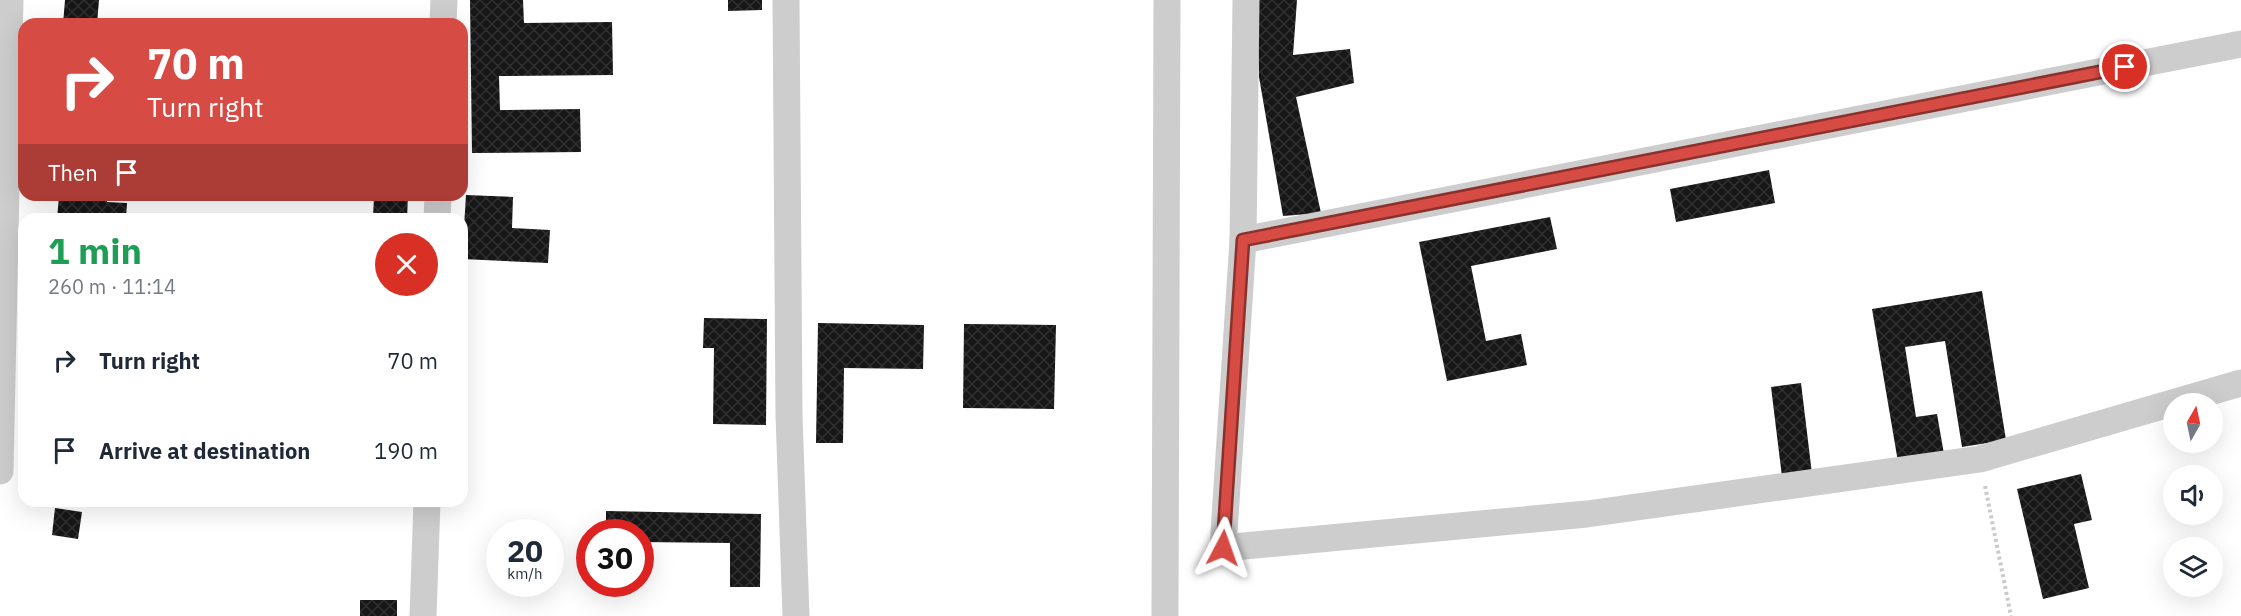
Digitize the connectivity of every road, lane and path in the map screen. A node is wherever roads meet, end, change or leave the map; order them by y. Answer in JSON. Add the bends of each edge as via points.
{"nodes":[{"id":1,"x":10,"y":0,"type":"edge"},
{"id":2,"x":444,"y":0,"type":"edge"},
{"id":3,"x":786,"y":0,"type":"edge"},
{"id":4,"x":1167,"y":0,"type":"edge"},
{"id":5,"x":1246,"y":0,"type":"edge"},
{"id":6,"x":443,"y":18,"type":"edge"},
{"id":7,"x":2241,"y":44,"type":"edge"},
{"id":8,"x":1243,"y":240,"type":"junction"},
{"id":9,"x":2241,"y":383,"type":"edge"},
{"id":10,"x":1980,"y":459,"type":"junction"},
{"id":11,"x":0,"y":471,"type":"edge"},
{"id":12,"x":427,"y":507,"type":"edge"},
{"id":13,"x":423,"y":616,"type":"edge"},
{"id":14,"x":796,"y":616,"type":"edge"},
{"id":15,"x":1165,"y":616,"type":"edge"},
{"id":16,"x":2011,"y":616,"type":"edge"}],
"edges":[{"from":1,"to":11,"type":"street"},
{"from":2,"to":6,"type":"street"},
{"from":3,"to":14,"type":"street","via":[[789,416]]},
{"from":4,"to":15,"type":"street"},
{"from":5,"to":8,"type":"street"},
{"from":7,"to":8,"type":"street"},
{"from":8,"to":10,"type":"street","via":[[1223,548],[1587,514]]},
{"from":9,"to":10,"type":"street"},
{"from":10,"to":16,"type":"path"},
{"from":12,"to":13,"type":"street"}]}
